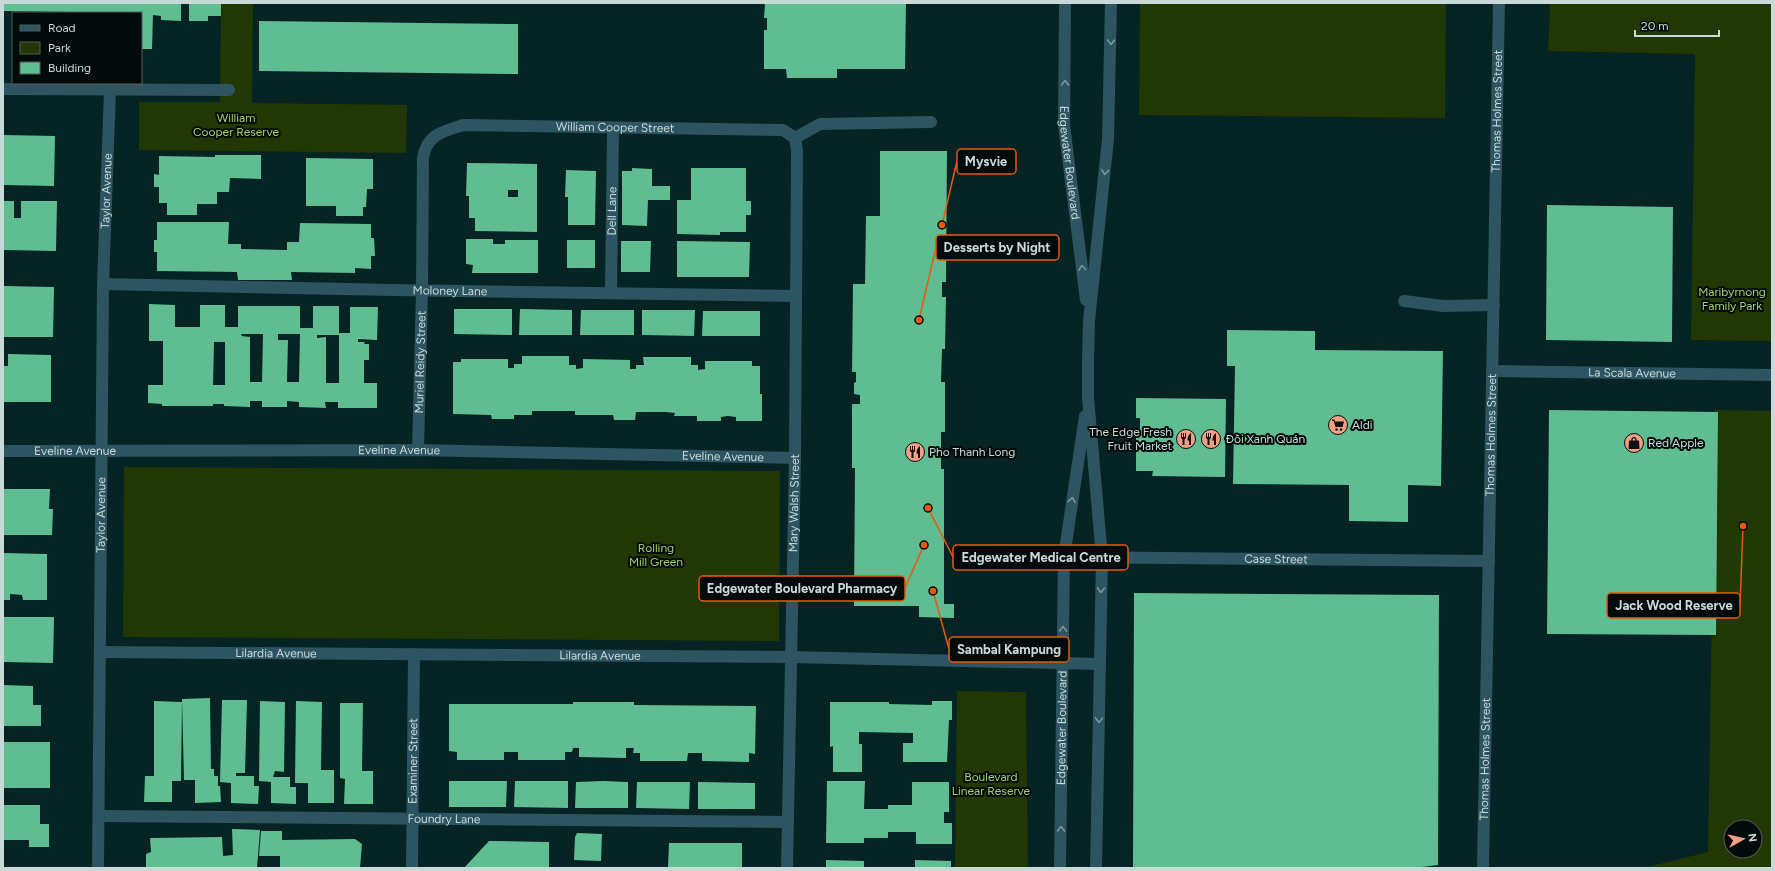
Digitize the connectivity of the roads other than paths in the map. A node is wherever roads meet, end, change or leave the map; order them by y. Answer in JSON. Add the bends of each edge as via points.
{"nodes":[{"id":1,"x":1065,"y":3,"type":"edge"},
{"id":2,"x":1112,"y":3,"type":"edge"},
{"id":3,"x":1499,"y":3,"type":"edge"},
{"id":4,"x":3,"y":89,"type":"edge"},
{"id":5,"x":110,"y":90,"type":"junction"},
{"id":6,"x":229,"y":90,"type":"dead end"},
{"id":7,"x":931,"y":122,"type":"dead end"},
{"id":8,"x":613,"y":128,"type":"junction"},
{"id":9,"x":435,"y":134,"type":"joint"},
{"id":10,"x":794,"y":138,"type":"junction"},
{"id":11,"x":103,"y":284,"type":"junction"},
{"id":12,"x":422,"y":290,"type":"junction"},
{"id":13,"x":611,"y":293,"type":"junction"},
{"id":14,"x":796,"y":296,"type":"junction"},
{"id":15,"x":1404,"y":301,"type":"dead end"},
{"id":16,"x":1494,"y":304,"type":"junction"},
{"id":17,"x":1089,"y":321,"type":"junction"},
{"id":18,"x":1492,"y":372,"type":"junction"},
{"id":19,"x":1772,"y":375,"type":"edge"},
{"id":20,"x":1088,"y":397,"type":"junction"},
{"id":21,"x":418,"y":450,"type":"junction"},
{"id":22,"x":3,"y":451,"type":"edge"},
{"id":23,"x":102,"y":452,"type":"junction"},
{"id":24,"x":795,"y":458,"type":"junction"},
{"id":25,"x":1064,"y":557,"type":"junction"},
{"id":26,"x":1102,"y":558,"type":"junction"},
{"id":27,"x":1489,"y":560,"type":"junction"},
{"id":28,"x":100,"y":652,"type":"junction"},
{"id":29,"x":414,"y":654,"type":"junction"},
{"id":30,"x":790,"y":657,"type":"junction"},
{"id":31,"x":1063,"y":664,"type":"junction"},
{"id":32,"x":1100,"y":664,"type":"junction"},
{"id":33,"x":99,"y":816,"type":"junction"},
{"id":34,"x":412,"y":819,"type":"junction"},
{"id":35,"x":788,"y":822,"type":"junction"},
{"id":36,"x":98,"y":868,"type":"edge"},
{"id":37,"x":412,"y":868,"type":"edge"},
{"id":38,"x":787,"y":868,"type":"edge"},
{"id":39,"x":1060,"y":868,"type":"edge"},
{"id":40,"x":1096,"y":868,"type":"edge"},
{"id":41,"x":1483,"y":868,"type":"edge"}],
"edges":[{"from":17,"to":1,"type":"street","name":"Edgewater Boulevard","one_way":true,"via":[[1064,125]]},
{"from":2,"to":17,"type":"street","name":"Edgewater Boulevard","one_way":true,"via":[[1108,139]]},
{"from":3,"to":16,"type":"street","name":"Thomas Holmes Street"},
{"from":4,"to":5,"type":"street"},
{"from":5,"to":6,"type":"street"},
{"from":5,"to":11,"type":"street","name":"Taylor Avenue"},
{"from":7,"to":10,"type":"street","via":[[820,124]]},
{"from":8,"to":9,"type":"street","name":"William Cooper Street","via":[[462,125]]},
{"from":8,"to":10,"type":"street","name":"William Cooper Street","via":[[783,130]]},
{"from":8,"to":13,"type":"street","name":"Dell Lane"},
{"from":9,"to":12,"type":"street","name":"Muriel Reidy Street","via":[[425,148],[423,158]]},
{"from":10,"to":14,"type":"street","name":"Mary Walsh Street","via":[[797,150]]},
{"from":11,"to":12,"type":"street","name":"Moloney Lane"},
{"from":11,"to":23,"type":"street","name":"Taylor Avenue"},
{"from":12,"to":13,"type":"street","name":"Moloney Lane"},
{"from":12,"to":21,"type":"street","name":"Muriel Reidy Street"},
{"from":13,"to":14,"type":"street","name":"Moloney Lane"},
{"from":14,"to":24,"type":"street","name":"Mary Walsh Street"},
{"from":15,"to":16,"type":"street","via":[[1443,306]]},
{"from":16,"to":18,"type":"street","name":"Thomas Holmes Street"},
{"from":17,"to":20,"type":"street","name":"Edgewater Boulevard"},
{"from":18,"to":19,"type":"street","name":"La Scala Avenue"},
{"from":18,"to":27,"type":"street","name":"Thomas Holmes Street"},
{"from":25,"to":20,"type":"street","name":"Edgewater Boulevard","one_way":true},
{"from":20,"to":26,"type":"street","name":"Edgewater Boulevard"},
{"from":21,"to":23,"type":"street","name":"Eveline Avenue"},
{"from":21,"to":24,"type":"street","name":"Eveline Avenue"},
{"from":22,"to":23,"type":"street","name":"Eveline Avenue"},
{"from":23,"to":28,"type":"street","name":"Taylor Avenue"},
{"from":24,"to":30,"type":"street","name":"Mary Walsh Street"},
{"from":25,"to":26,"type":"street","name":"Case Street"},
{"from":31,"to":25,"type":"street","name":"Edgewater Boulevard","one_way":true},
{"from":26,"to":27,"type":"street","name":"Case Street"},
{"from":26,"to":32,"type":"street","name":"Edgewater Boulevard","one_way":true},
{"from":27,"to":41,"type":"street","name":"Thomas Holmes Street"},
{"from":28,"to":29,"type":"street","name":"Lilardia Avenue"},
{"from":28,"to":33,"type":"street","name":"Taylor Avenue"},
{"from":29,"to":30,"type":"street","name":"Lilardia Avenue"},
{"from":29,"to":34,"type":"street","name":"Examiner Street"},
{"from":30,"to":31,"type":"street","name":"Lilardia Avenue"},
{"from":30,"to":35,"type":"street","name":"Mary Walsh Street"},
{"from":31,"to":32,"type":"street","name":"Lilardia Avenue"},
{"from":39,"to":31,"type":"street","name":"Edgewater Boulevard","one_way":true},
{"from":32,"to":40,"type":"street","name":"Edgewater Boulevard","one_way":true},
{"from":33,"to":34,"type":"street","name":"Foundry Lane"},
{"from":33,"to":36,"type":"street","name":"Taylor Avenue"},
{"from":34,"to":35,"type":"street","name":"Foundry Lane"},
{"from":34,"to":37,"type":"street","name":"Examiner Street"},
{"from":35,"to":38,"type":"street","name":"Mary Walsh Street"}]}
